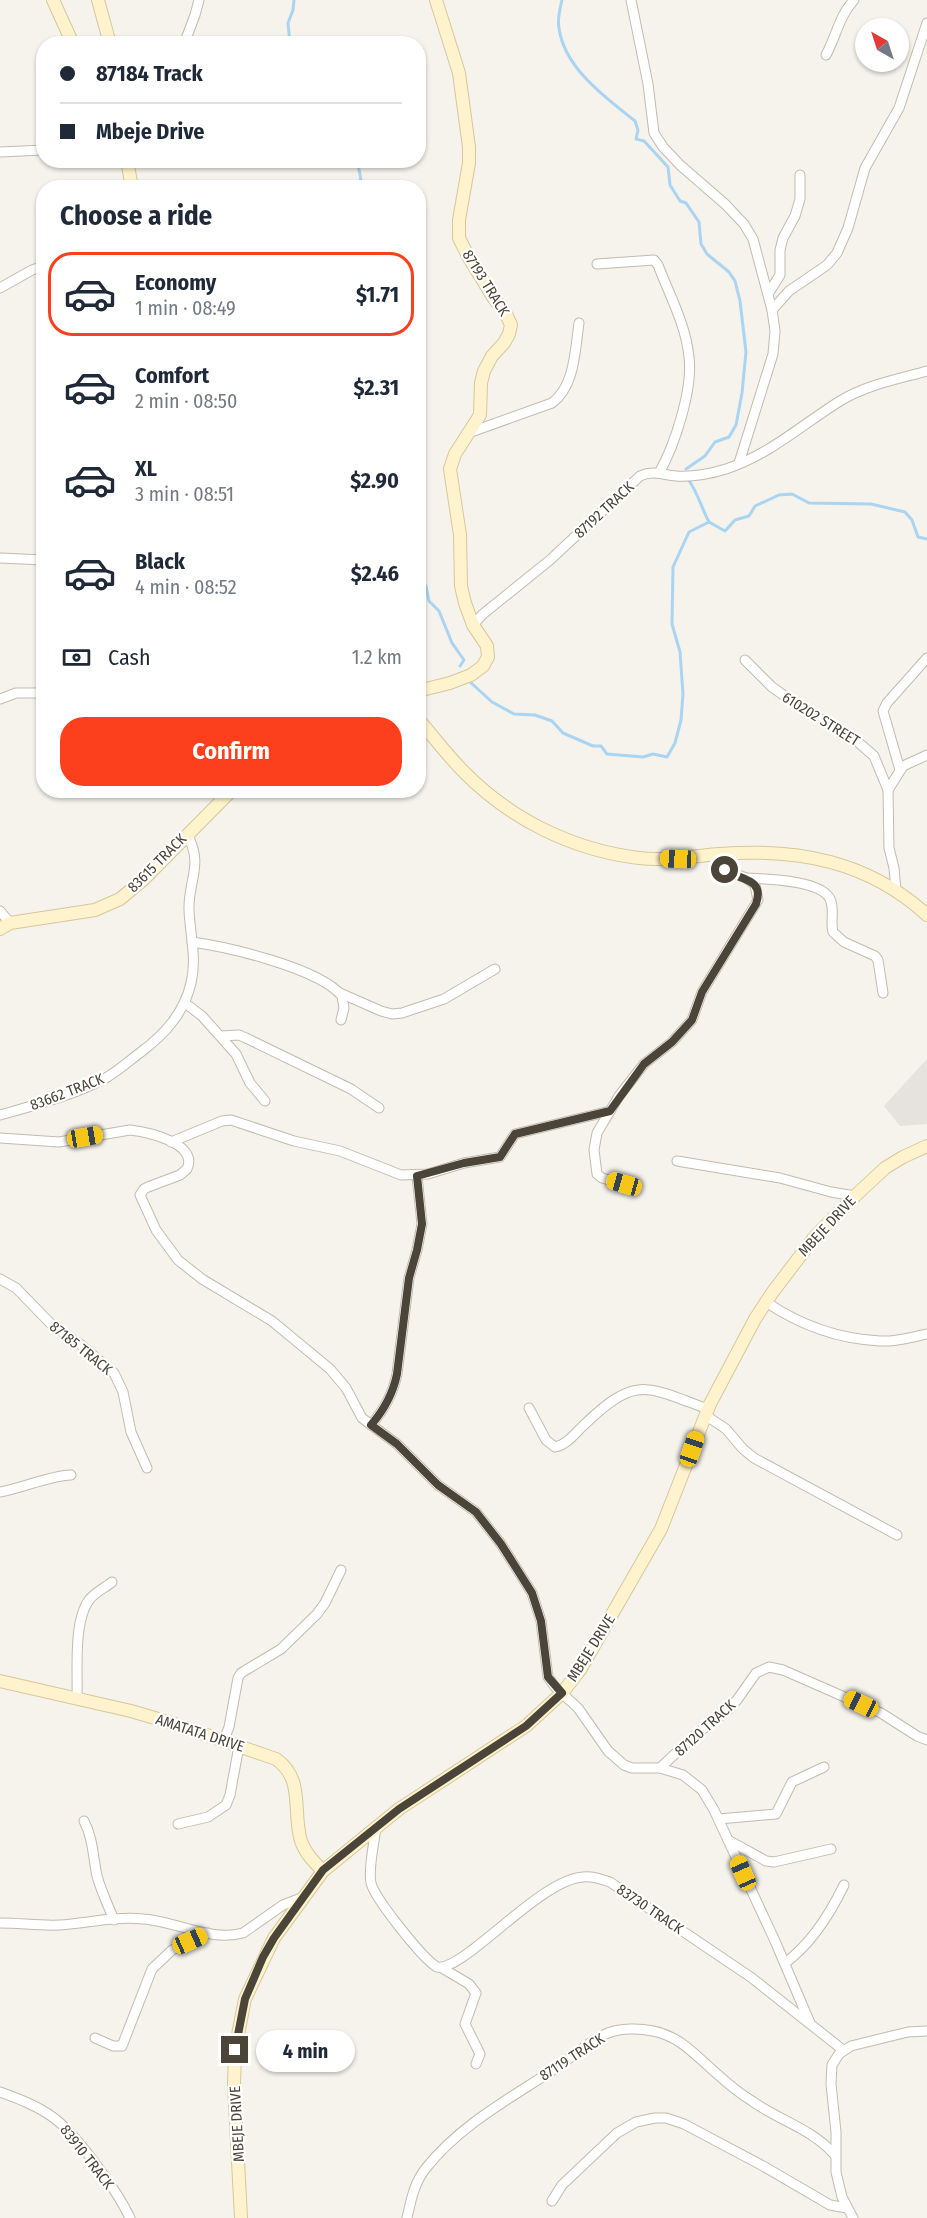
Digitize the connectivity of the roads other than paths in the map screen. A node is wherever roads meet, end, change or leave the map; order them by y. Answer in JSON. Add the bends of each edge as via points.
{"nodes":[{"id":1,"x":53,"y":0,"type":"edge"},
{"id":2,"x":98,"y":0,"type":"edge"},
{"id":3,"x":199,"y":0,"type":"edge"},
{"id":4,"x":435,"y":0,"type":"edge"},
{"id":5,"x":631,"y":0,"type":"edge"},
{"id":6,"x":854,"y":0,"type":"edge"},
{"id":7,"x":927,"y":23,"type":"edge"},
{"id":8,"x":69,"y":36,"type":"edge"},
{"id":9,"x":108,"y":36,"type":"edge"},
{"id":10,"x":187,"y":36,"type":"edge"},
{"id":11,"x":826,"y":55,"type":"dead end"},
{"id":12,"x":36,"y":150,"type":"edge"},
{"id":13,"x":0,"y":152,"type":"edge"},
{"id":14,"x":800,"y":175,"type":"dead end"},
{"id":15,"x":597,"y":264,"type":"dead end"},
{"id":16,"x":36,"y":269,"type":"edge"},
{"id":17,"x":0,"y":288,"type":"edge"},
{"id":18,"x":768,"y":294,"type":"junction"},
{"id":19,"x":772,"y":310,"type":"junction"},
{"id":20,"x":579,"y":323,"type":"dead end"},
{"id":21,"x":927,"y":372,"type":"edge"},
{"id":22,"x":471,"y":432,"type":"junction"},
{"id":23,"x":739,"y":463,"type":"junction"},
{"id":24,"x":659,"y":473,"type":"junction"},
{"id":25,"x":0,"y":558,"type":"edge"},
{"id":26,"x":36,"y":560,"type":"edge"},
{"id":27,"x":473,"y":625,"type":"junction"},
{"id":28,"x":927,"y":658,"type":"edge"},
{"id":29,"x":745,"y":660,"type":"dead end"},
{"id":30,"x":426,"y":689,"type":"edge"},
{"id":31,"x":36,"y":693,"type":"edge"},
{"id":32,"x":0,"y":699,"type":"edge"},
{"id":33,"x":426,"y":728,"type":"edge"},
{"id":34,"x":927,"y":755,"type":"edge"},
{"id":35,"x":915,"y":760,"type":"junction"},
{"id":36,"x":927,"y":763,"type":"edge"},
{"id":37,"x":900,"y":770,"type":"junction"},
{"id":38,"x":888,"y":790,"type":"junction"},
{"id":39,"x":224,"y":798,"type":"edge"},
{"id":40,"x":187,"y":834,"type":"junction"},
{"id":41,"x":717,"y":854,"type":"junction"},
{"id":42,"x":746,"y":878,"type":"junction"},
{"id":43,"x":896,"y":891,"type":"junction"},
{"id":44,"x":0,"y":911,"type":"edge"},
{"id":45,"x":927,"y":915,"type":"edge"},
{"id":46,"x":5,"y":926,"type":"edge"},
{"id":47,"x":192,"y":942,"type":"junction"},
{"id":48,"x":495,"y":969,"type":"dead end"},
{"id":49,"x":340,"y":993,"type":"junction"},
{"id":50,"x":883,"y":993,"type":"dead end"},
{"id":51,"x":185,"y":1002,"type":"junction"},
{"id":52,"x":341,"y":1020,"type":"dead end"},
{"id":53,"x":221,"y":1036,"type":"junction"},
{"id":54,"x":265,"y":1101,"type":"dead end"},
{"id":55,"x":379,"y":1108,"type":"dead end"},
{"id":56,"x":610,"y":1111,"type":"junction"},
{"id":57,"x":0,"y":1115,"type":"edge"},
{"id":58,"x":0,"y":1137,"type":"edge"},
{"id":59,"x":171,"y":1142,"type":"junction"},
{"id":60,"x":927,"y":1146,"type":"edge"},
{"id":61,"x":677,"y":1161,"type":"dead end"},
{"id":62,"x":417,"y":1176,"type":"junction"},
{"id":63,"x":624,"y":1184,"type":"dead end"},
{"id":64,"x":855,"y":1196,"type":"junction"},
{"id":65,"x":0,"y":1279,"type":"edge"},
{"id":66,"x":766,"y":1302,"type":"junction"},
{"id":67,"x":927,"y":1334,"type":"edge"},
{"id":68,"x":529,"y":1408,"type":"dead end"},
{"id":69,"x":707,"y":1412,"type":"junction"},
{"id":70,"x":371,"y":1425,"type":"junction"},
{"id":71,"x":147,"y":1468,"type":"dead end"},
{"id":72,"x":71,"y":1475,"type":"dead end"},
{"id":73,"x":0,"y":1492,"type":"edge"},
{"id":74,"x":897,"y":1535,"type":"dead end"},
{"id":75,"x":341,"y":1570,"type":"dead end"},
{"id":76,"x":112,"y":1582,"type":"dead end"},
{"id":77,"x":0,"y":1681,"type":"edge"},
{"id":78,"x":562,"y":1693,"type":"junction"},
{"id":79,"x":77,"y":1698,"type":"junction"},
{"id":80,"x":224,"y":1740,"type":"junction"},
{"id":81,"x":927,"y":1740,"type":"edge"},
{"id":82,"x":240,"y":1746,"type":"junction"},
{"id":83,"x":824,"y":1767,"type":"dead end"},
{"id":84,"x":660,"y":1768,"type":"junction"},
{"id":85,"x":719,"y":1819,"type":"junction"},
{"id":86,"x":84,"y":1821,"type":"dead end"},
{"id":87,"x":178,"y":1824,"type":"dead end"},
{"id":88,"x":376,"y":1828,"type":"junction"},
{"id":89,"x":728,"y":1840,"type":"junction"},
{"id":90,"x":831,"y":1849,"type":"dead end"},
{"id":91,"x":323,"y":1870,"type":"junction"},
{"id":92,"x":844,"y":1885,"type":"dead end"},
{"id":93,"x":304,"y":1897,"type":"junction"},
{"id":94,"x":114,"y":1920,"type":"junction"},
{"id":95,"x":0,"y":1923,"type":"edge"},
{"id":96,"x":208,"y":1933,"type":"junction"},
{"id":97,"x":785,"y":1963,"type":"junction"},
{"id":98,"x":442,"y":1968,"type":"junction"},
{"id":99,"x":810,"y":2024,"type":"junction"},
{"id":100,"x":927,"y":2033,"type":"edge"},
{"id":101,"x":94,"y":2038,"type":"dead end"},
{"id":102,"x":843,"y":2050,"type":"junction"},
{"id":103,"x":476,"y":2064,"type":"dead end"},
{"id":104,"x":0,"y":2092,"type":"edge"},
{"id":105,"x":835,"y":2155,"type":"junction"},
{"id":106,"x":552,"y":2201,"type":"dead end"},
{"id":107,"x":851,"y":2214,"type":"edge"},
{"id":108,"x":130,"y":2218,"type":"edge"},
{"id":109,"x":242,"y":2218,"type":"edge"},
{"id":110,"x":407,"y":2218,"type":"edge"},
{"id":111,"x":864,"y":2218,"type":"edge"}],
"edges":[{"from":1,"to":8,"type":"street"},
{"from":2,"to":9,"type":"street"},
{"from":3,"to":10,"type":"street"},
{"from":4,"to":22,"type":"street","name":"87193 TRACK","via":[[459,73],[469,147],[459,237],[511,325],[484,371],[480,415]]},
{"from":5,"to":18,"type":"street","via":[[654,133],[680,165],[744,224],[753,239]]},
{"from":6,"to":11,"type":"street","via":[[842,15]]},
{"from":7,"to":19,"type":"street","via":[[899,108],[865,168],[837,253],[827,265],[789,291]]},
{"from":12,"to":13,"type":"street"},
{"from":14,"to":18,"type":"street","via":[[800,199],[780,250],[780,275]]},
{"from":15,"to":24,"type":"street","via":[[654,260],[685,337],[690,367],[682,410],[674,441]]},
{"from":16,"to":17,"type":"street"},
{"from":18,"to":19,"type":"street"},
{"from":19,"to":23,"type":"street","via":[[776,331],[773,354]]},
{"from":20,"to":22,"type":"street","via":[[570,380],[561,396],[552,403]]},
{"from":21,"to":23,"type":"street","name":"87192 TRACK","via":[[860,390],[785,440]]},
{"from":22,"to":27,"type":"street","name":"87193 TRACK","via":[[455,454],[450,469],[460,535],[461,586]]},
{"from":23,"to":24,"type":"street","name":"87192 TRACK","via":[[707,474]]},
{"from":24,"to":27,"type":"street","name":"87192 TRACK","via":[[637,479]]},
{"from":25,"to":26,"type":"street"},
{"from":27,"to":30,"type":"street","via":[[487,646],[484,663],[461,680]]},
{"from":28,"to":37,"type":"street","via":[[883,711]]},
{"from":29,"to":38,"type":"street","name":"610202 STREET","via":[[787,698],[869,750]]},
{"from":31,"to":32,"type":"street","via":[[16,693]]},
{"from":33,"to":41,"type":"street","via":[[482,789],[519,816],[567,840],[639,858]]},
{"from":34,"to":35,"type":"street"},
{"from":35,"to":36,"type":"street"},
{"from":35,"to":37,"type":"street"},
{"from":37,"to":38,"type":"street"},
{"from":38,"to":43,"type":"street","name":"610202 STREET"},
{"from":39,"to":40,"type":"street","name":"83615 TRACK"},
{"from":40,"to":46,"type":"street","name":"83615 TRACK","via":[[144,879],[110,904]]},
{"from":40,"to":47,"type":"street","name":"83662 TRACK","via":[[195,863],[189,898]]},
{"from":41,"to":42,"type":"street","via":[[725,870]]},
{"from":41,"to":43,"type":"street","via":[[764,852],[813,857],[861,872]]},
{"from":42,"to":50,"type":"street","via":[[787,881],[826,894],[831,904],[833,932],[843,942],[878,960]]},
{"from":42,"to":56,"type":"street","via":[[758,891],[756,904],[702,992],[692,1020],[644,1064]]},
{"from":43,"to":45,"type":"street"},
{"from":44,"to":46,"type":"street"},
{"from":47,"to":49,"type":"street","via":[[282,963]]},
{"from":47,"to":51,"type":"street","name":"83662 TRACK","via":[[194,960]]},
{"from":48,"to":49,"type":"street","via":[[444,999],[402,1014],[381,1011]]},
{"from":49,"to":52,"type":"street","via":[[344,1008]]},
{"from":51,"to":53,"type":"street"},
{"from":51,"to":57,"type":"street","name":"83662 TRACK","via":[[166,1031],[105,1078],[45,1103]]},
{"from":53,"to":54,"type":"street"},
{"from":53,"to":55,"type":"street","via":[[246,1038],[351,1089]]},
{"from":56,"to":62,"type":"street","via":[[515,1134],[500,1157]]},
{"from":56,"to":63,"type":"street","via":[[597,1133],[596,1169],[602,1178]]},
{"from":58,"to":59,"type":"street","via":[[49,1142],[130,1130]]},
{"from":59,"to":62,"type":"street","via":[[231,1120],[340,1151],[401,1175]]},
{"from":59,"to":70,"type":"street","via":[[188,1154],[189,1166],[180,1175],[144,1189],[140,1196],[163,1243],[189,1270],[272,1321],[330,1369],[346,1388],[362,1418]]},
{"from":60,"to":64,"type":"street","name":"MBEJE DRIVE","via":[[885,1168]]},
{"from":61,"to":64,"type":"street","via":[[780,1178]]},
{"from":62,"to":70,"type":"street","via":[[422,1224],[409,1278],[397,1374],[394,1388]]},
{"from":64,"to":66,"type":"street","name":"MBEJE DRIVE","via":[[813,1239]]},
{"from":65,"to":71,"type":"street","name":"87185 TRACK","via":[[16,1288],[52,1325],[114,1373],[123,1392],[131,1432]]},
{"from":66,"to":67,"type":"street","via":[[786,1316],[825,1332],[881,1341]]},
{"from":66,"to":69,"type":"street","name":"MBEJE DRIVE"},
{"from":68,"to":69,"type":"street","via":[[546,1440],[555,1447],[566,1442],[612,1400],[636,1389],[656,1391]]},
{"from":69,"to":74,"type":"street","via":[[754,1458]]},
{"from":69,"to":78,"type":"street","name":"MBEJE DRIVE","via":[[661,1529],[580,1670]]},
{"from":70,"to":78,"type":"street","via":[[397,1444],[438,1485],[476,1512],[501,1544],[532,1593],[541,1621],[548,1677]]},
{"from":72,"to":73,"type":"street"},
{"from":75,"to":80,"type":"street","via":[[317,1614],[281,1648],[241,1673]]},
{"from":76,"to":79,"type":"street","via":[[89,1600],[81,1620]]},
{"from":77,"to":79,"type":"street","name":"AMATATA DRIVE"},
{"from":78,"to":84,"type":"street","via":[[578,1708],[608,1752],[624,1765]]},
{"from":78,"to":88,"type":"street","name":"MBEJE DRIVE","via":[[526,1726],[429,1788]]},
{"from":79,"to":80,"type":"street","name":"AMATATA DRIVE"},
{"from":80,"to":82,"type":"street","name":"AMATATA DRIVE"},
{"from":81,"to":84,"type":"street","name":"87120 TRACK","via":[[881,1713],[783,1670],[769,1668],[756,1673],[728,1710]]},
{"from":82,"to":87,"type":"street","via":[[226,1805],[208,1817]]},
{"from":82,"to":91,"type":"street","name":"AMATATA DRIVE","via":[[276,1759],[288,1770],[295,1785],[301,1841]]},
{"from":83,"to":85,"type":"street","via":[[792,1782],[776,1814]]},
{"from":84,"to":85,"type":"street","via":[[694,1782]]},
{"from":85,"to":89,"type":"street"},
{"from":86,"to":94,"type":"street","via":[[103,1897]]},
{"from":88,"to":91,"type":"street","name":"MBEJE DRIVE"},
{"from":88,"to":98,"type":"street","via":[[371,1880],[375,1893],[423,1955]]},
{"from":89,"to":90,"type":"street","via":[[774,1862]]},
{"from":89,"to":97,"type":"street"},
{"from":91,"to":93,"type":"street","name":"MBEJE DRIVE"},
{"from":92,"to":97,"type":"street","via":[[812,1936]]},
{"from":93,"to":96,"type":"street","via":[[283,1905],[243,1933]]},
{"from":93,"to":109,"type":"street","name":"MBEJE DRIVE","via":[[263,1957],[245,1999],[238,2029],[234,2085]]},
{"from":94,"to":95,"type":"street","via":[[57,1925]]},
{"from":94,"to":96,"type":"street","via":[[147,1919]]},
{"from":96,"to":101,"type":"street","via":[[172,1950],[152,1969],[122,2046]]},
{"from":97,"to":99,"type":"street"},
{"from":98,"to":99,"type":"street","name":"83730 TRACK","via":[[466,1954],[543,1893],[570,1879],[597,1878],[610,1882],[742,1971]]},
{"from":98,"to":103,"type":"street","via":[[469,1984],[476,1993],[465,2024],[480,2054]]},
{"from":99,"to":102,"type":"street","name":"83730 TRACK"},
{"from":100,"to":102,"type":"street","via":[[908,2032]]},
{"from":102,"to":105,"type":"street","via":[[830,2073]]},
{"from":104,"to":108,"type":"street","name":"83910 TRACK","via":[[49,2114],[66,2128]]},
{"from":105,"to":107,"type":"street","via":[[840,2187]]},
{"from":105,"to":110,"type":"street","name":"87119 TRACK","via":[[812,2134],[746,2097],[678,2040],[652,2031],[622,2030],[586,2046],[457,2136],[419,2177]]},
{"from":106,"to":107,"type":"street","via":[[562,2185],[617,2133],[636,2122],[666,2118]]},
{"from":107,"to":111,"type":"street"}]}
